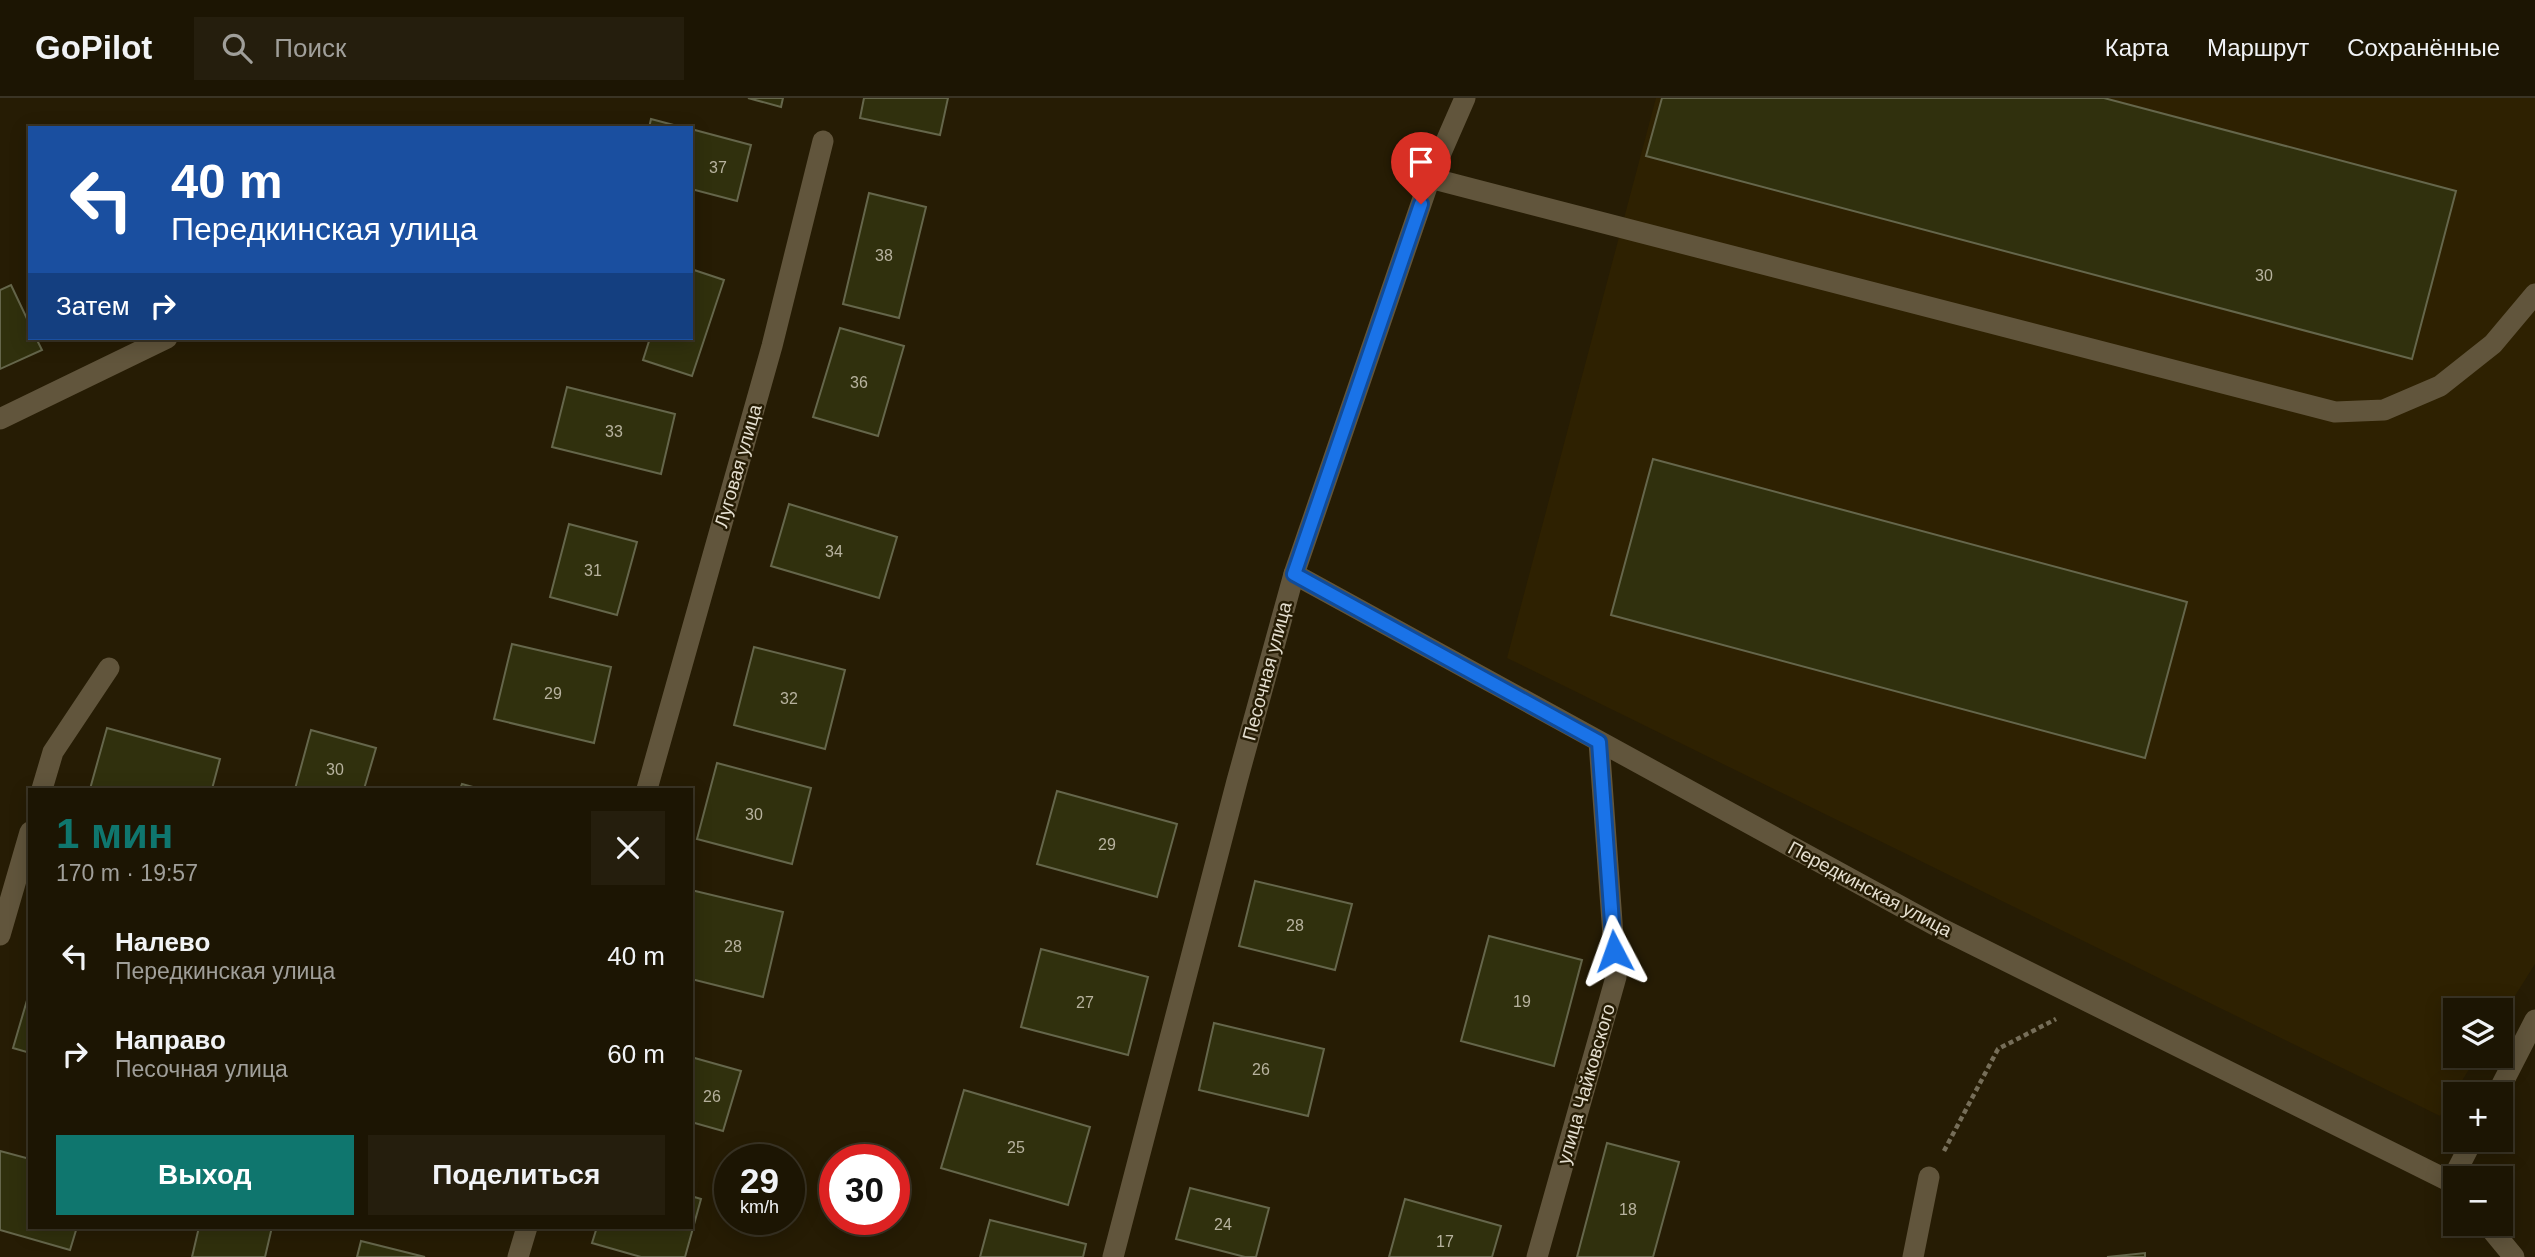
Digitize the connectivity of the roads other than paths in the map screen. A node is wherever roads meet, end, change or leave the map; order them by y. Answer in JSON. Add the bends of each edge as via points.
{"nodes":[{"id":1,"x":1465,"y":98,"type":"edge"},
{"id":2,"x":823,"y":141,"type":"dead end"},
{"id":3,"x":1430,"y":178,"type":"junction"},
{"id":4,"x":2535,"y":294,"type":"edge"},
{"id":5,"x":163,"y":340,"type":"edge"},
{"id":6,"x":0,"y":419,"type":"edge"},
{"id":7,"x":1294,"y":574,"type":"junction"},
{"id":8,"x":109,"y":668,"type":"dead end"},
{"id":9,"x":1599,"y":742,"type":"junction"},
{"id":10,"x":42,"y":788,"type":"edge"},
{"id":11,"x":647,"y":788,"type":"edge"},
{"id":12,"x":28,"y":839,"type":"edge"},
{"id":13,"x":0,"y":935,"type":"edge"},
{"id":14,"x":2535,"y":1020,"type":"edge"},
{"id":15,"x":2503,"y":1082,"type":"edge"},
{"id":16,"x":1929,"y":1177,"type":"road end"},
{"id":17,"x":2443,"y":1179,"type":"edge"},
{"id":18,"x":526,"y":1229,"type":"edge"},
{"id":19,"x":2497,"y":1236,"type":"edge"},
{"id":20,"x":518,"y":1257,"type":"edge"},
{"id":21,"x":1113,"y":1257,"type":"edge"},
{"id":22,"x":1537,"y":1257,"type":"edge"},
{"id":23,"x":1913,"y":1257,"type":"edge"},
{"id":24,"x":2514,"y":1257,"type":"edge"}],
"edges":[{"from":1,"to":3,"type":"street","name":"Песочная улица"},
{"from":2,"to":11,"type":"street","name":"Луговая улица","via":[[772,346]]},
{"from":3,"to":4,"type":"street","via":[[2335,412],[2384,410],[2441,386],[2493,344]]},
{"from":3,"to":7,"type":"street","name":"Песочная улица"},
{"from":5,"to":6,"type":"street"},
{"from":7,"to":9,"type":"street","name":"Передкинская улица"},
{"from":7,"to":21,"type":"street","name":"Песочная улица"},
{"from":8,"to":10,"type":"street","via":[[53,752]]},
{"from":9,"to":17,"type":"street","name":"Передкинская улица","via":[[1942,929]]},
{"from":9,"to":22,"type":"street","name":"улица Чайковского","via":[[1616,977]]},
{"from":12,"to":13,"type":"street"},
{"from":14,"to":15,"type":"street"},
{"from":16,"to":23,"type":"street"},
{"from":18,"to":20,"type":"street"},
{"from":19,"to":24,"type":"street"}]}
